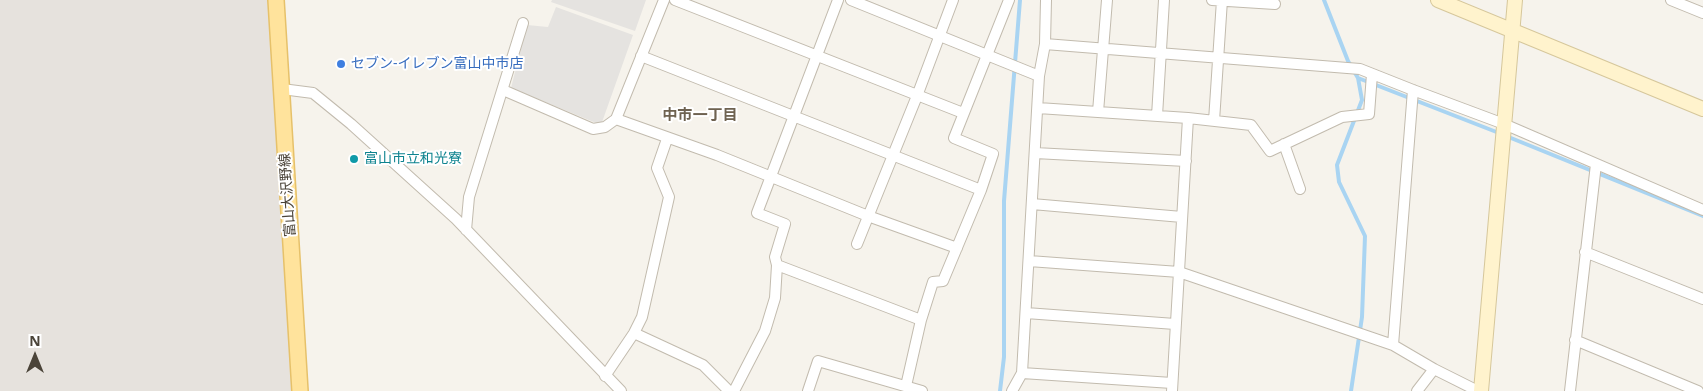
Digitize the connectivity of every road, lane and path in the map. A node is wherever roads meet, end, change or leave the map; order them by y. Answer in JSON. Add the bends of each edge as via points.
{"nodes":[{"id":1,"x":276,"y":0,"type":"edge"},
{"id":2,"x":664,"y":0,"type":"edge"},
{"id":3,"x":676,"y":0,"type":"edge"},
{"id":4,"x":838,"y":0,"type":"edge"},
{"id":5,"x":851,"y":0,"type":"edge"},
{"id":6,"x":953,"y":0,"type":"edge"},
{"id":7,"x":1009,"y":0,"type":"edge"},
{"id":8,"x":1046,"y":0,"type":"edge"},
{"id":9,"x":1107,"y":0,"type":"edge"},
{"id":10,"x":1164,"y":0,"type":"edge"},
{"id":11,"x":1212,"y":0,"type":"edge"},
{"id":12,"x":1222,"y":0,"type":"edge"},
{"id":13,"x":1438,"y":0,"type":"edge"},
{"id":14,"x":1515,"y":0,"type":"edge"},
{"id":15,"x":1671,"y":0,"type":"edge"},
{"id":16,"x":1276,"y":4,"type":"dead end"},
{"id":17,"x":1703,"y":13,"type":"edge"},
{"id":18,"x":523,"y":23,"type":"dead end"},
{"id":19,"x":1512,"y":30,"type":"junction"},
{"id":20,"x":940,"y":36,"type":"junction"},
{"id":21,"x":1045,"y":44,"type":"junction"},
{"id":22,"x":1104,"y":49,"type":"junction"},
{"id":23,"x":1161,"y":53,"type":"junction"},
{"id":24,"x":988,"y":54,"type":"junction"},
{"id":25,"x":641,"y":56,"type":"junction"},
{"id":26,"x":817,"y":56,"type":"junction"},
{"id":27,"x":1218,"y":58,"type":"junction"},
{"id":28,"x":1372,"y":74,"type":"junction"},
{"id":29,"x":1039,"y":76,"type":"junction"},
{"id":30,"x":282,"y":89,"type":"junction"},
{"id":31,"x":503,"y":90,"type":"junction"},
{"id":32,"x":1413,"y":90,"type":"junction"},
{"id":33,"x":917,"y":96,"type":"junction"},
{"id":34,"x":1038,"y":108,"type":"junction"},
{"id":35,"x":1703,"y":109,"type":"edge"},
{"id":36,"x":1098,"y":112,"type":"junction"},
{"id":37,"x":963,"y":113,"type":"junction"},
{"id":38,"x":794,"y":116,"type":"junction"},
{"id":39,"x":1157,"y":116,"type":"junction"},
{"id":40,"x":1188,"y":118,"type":"junction"},
{"id":41,"x":616,"y":119,"type":"junction"},
{"id":42,"x":1214,"y":121,"type":"junction"},
{"id":43,"x":1504,"y":124,"type":"junction"},
{"id":44,"x":667,"y":139,"type":"junction"},
{"id":45,"x":1284,"y":144,"type":"junction"},
{"id":46,"x":1034,"y":153,"type":"junction"},
{"id":47,"x":893,"y":154,"type":"junction"},
{"id":48,"x":1186,"y":161,"type":"junction"},
{"id":49,"x":1596,"y":164,"type":"junction"},
{"id":50,"x":770,"y":176,"type":"junction"},
{"id":51,"x":1300,"y":189,"type":"dead end"},
{"id":52,"x":981,"y":190,"type":"junction"},
{"id":53,"x":1032,"y":204,"type":"junction"},
{"id":54,"x":1703,"y":210,"type":"edge"},
{"id":55,"x":868,"y":216,"type":"junction"},
{"id":56,"x":1182,"y":217,"type":"junction"},
{"id":57,"x":466,"y":230,"type":"junction"},
{"id":58,"x":857,"y":244,"type":"dead end"},
{"id":59,"x":957,"y":248,"type":"junction"},
{"id":60,"x":1585,"y":252,"type":"junction"},
{"id":61,"x":1029,"y":261,"type":"junction"},
{"id":62,"x":777,"y":265,"type":"junction"},
{"id":63,"x":1179,"y":272,"type":"junction"},
{"id":64,"x":1703,"y":299,"type":"edge"},
{"id":65,"x":1026,"y":313,"type":"junction"},
{"id":66,"x":921,"y":320,"type":"junction"},
{"id":67,"x":1176,"y":324,"type":"junction"},
{"id":68,"x":634,"y":333,"type":"junction"},
{"id":69,"x":1575,"y":340,"type":"junction"},
{"id":70,"x":1393,"y":345,"type":"junction"},
{"id":71,"x":1434,"y":369,"type":"junction"},
{"id":72,"x":1022,"y":373,"type":"junction"},
{"id":73,"x":605,"y":376,"type":"junction"},
{"id":74,"x":906,"y":386,"type":"junction"},
{"id":75,"x":1172,"y":387,"type":"edge"},
{"id":76,"x":300,"y":391,"type":"edge"},
{"id":77,"x":621,"y":391,"type":"edge"},
{"id":78,"x":730,"y":391,"type":"edge"},
{"id":79,"x":734,"y":391,"type":"edge"},
{"id":80,"x":808,"y":391,"type":"edge"},
{"id":81,"x":922,"y":391,"type":"edge"},
{"id":82,"x":1012,"y":391,"type":"edge"},
{"id":83,"x":1417,"y":391,"type":"edge"},
{"id":84,"x":1480,"y":391,"type":"edge"},
{"id":85,"x":1570,"y":391,"type":"edge"},
{"id":86,"x":1698,"y":391,"type":"edge"}],
"edges":[{"from":1,"to":30,"type":"main road","name":"富山大沢野線"},
{"from":2,"to":25,"type":"street"},
{"from":3,"to":26,"type":"street"},
{"from":4,"to":26,"type":"street"},
{"from":5,"to":20,"type":"street"},
{"from":6,"to":20,"type":"street"},
{"from":7,"to":24,"type":"street"},
{"from":8,"to":21,"type":"street"},
{"from":9,"to":22,"type":"street"},
{"from":10,"to":23,"type":"street"},
{"from":11,"to":12,"type":"street"},
{"from":12,"to":16,"type":"street"},
{"from":12,"to":27,"type":"street"},
{"from":13,"to":19,"type":"street"},
{"from":14,"to":19,"type":"street"},
{"from":15,"to":17,"type":"street"},
{"from":18,"to":31,"type":"street"},
{"from":19,"to":35,"type":"street"},
{"from":19,"to":43,"type":"street"},
{"from":20,"to":24,"type":"street"},
{"from":20,"to":33,"type":"street"},
{"from":21,"to":22,"type":"street"},
{"from":21,"to":29,"type":"street"},
{"from":22,"to":23,"type":"street"},
{"from":22,"to":36,"type":"street"},
{"from":23,"to":27,"type":"street"},
{"from":23,"to":39,"type":"street"},
{"from":24,"to":29,"type":"street"},
{"from":24,"to":37,"type":"street"},
{"from":25,"to":38,"type":"street"},
{"from":25,"to":41,"type":"street"},
{"from":26,"to":33,"type":"street"},
{"from":26,"to":38,"type":"street"},
{"from":27,"to":28,"type":"street","via":[[1360,69]]},
{"from":27,"to":42,"type":"street"},
{"from":28,"to":32,"type":"street"},
{"from":28,"to":45,"type":"street","via":[[1369,114],[1342,117]]},
{"from":29,"to":34,"type":"street"},
{"from":30,"to":57,"type":"street","via":[[313,93]]},
{"from":30,"to":76,"type":"main road","name":"富山大沢野線"},
{"from":31,"to":41,"type":"street","via":[[592,129],[605,127]]},
{"from":31,"to":57,"type":"street","via":[[469,197]]},
{"from":32,"to":43,"type":"street"},
{"from":32,"to":70,"type":"street"},
{"from":33,"to":37,"type":"street"},
{"from":33,"to":47,"type":"street"},
{"from":34,"to":36,"type":"street"},
{"from":34,"to":46,"type":"street"},
{"from":36,"to":39,"type":"street"},
{"from":37,"to":52,"type":"street","via":[[954,138],[993,154]]},
{"from":38,"to":47,"type":"street"},
{"from":38,"to":50,"type":"street"},
{"from":39,"to":40,"type":"street"},
{"from":40,"to":42,"type":"street"},
{"from":40,"to":48,"type":"street"},
{"from":41,"to":44,"type":"street"},
{"from":42,"to":45,"type":"street","via":[[1251,125],[1270,151]]},
{"from":43,"to":49,"type":"street"},
{"from":43,"to":84,"type":"street"},
{"from":44,"to":50,"type":"street"},
{"from":44,"to":68,"type":"street","via":[[657,168],[669,197],[642,317]]},
{"from":45,"to":51,"type":"street"},
{"from":46,"to":48,"type":"street"},
{"from":46,"to":53,"type":"street"},
{"from":47,"to":52,"type":"street"},
{"from":47,"to":55,"type":"street"},
{"from":48,"to":56,"type":"street"},
{"from":49,"to":54,"type":"street"},
{"from":49,"to":60,"type":"street"},
{"from":50,"to":55,"type":"street"},
{"from":50,"to":62,"type":"street","via":[[756,213],[785,224],[775,256]]},
{"from":52,"to":59,"type":"street"},
{"from":53,"to":56,"type":"street"},
{"from":53,"to":61,"type":"street"},
{"from":55,"to":58,"type":"street"},
{"from":55,"to":59,"type":"street"},
{"from":56,"to":63,"type":"street"},
{"from":57,"to":73,"type":"street"},
{"from":59,"to":66,"type":"street","via":[[943,281],[933,282]]},
{"from":60,"to":64,"type":"street"},
{"from":60,"to":69,"type":"street"},
{"from":61,"to":63,"type":"street"},
{"from":61,"to":65,"type":"street"},
{"from":62,"to":66,"type":"street"},
{"from":62,"to":79,"type":"street","via":[[775,298],[765,331]]},
{"from":63,"to":67,"type":"street"},
{"from":63,"to":70,"type":"street"},
{"from":65,"to":67,"type":"street"},
{"from":65,"to":72,"type":"street"},
{"from":66,"to":74,"type":"street"},
{"from":67,"to":75,"type":"street"},
{"from":68,"to":73,"type":"street"},
{"from":68,"to":78,"type":"street","via":[[702,365]]},
{"from":69,"to":85,"type":"street"},
{"from":69,"to":86,"type":"street"},
{"from":70,"to":71,"type":"street"},
{"from":71,"to":83,"type":"street"},
{"from":71,"to":84,"type":"street"},
{"from":72,"to":75,"type":"street"},
{"from":72,"to":82,"type":"street"},
{"from":73,"to":77,"type":"street"},
{"from":74,"to":80,"type":"street","via":[[818,361]]},
{"from":74,"to":81,"type":"street"}]}
